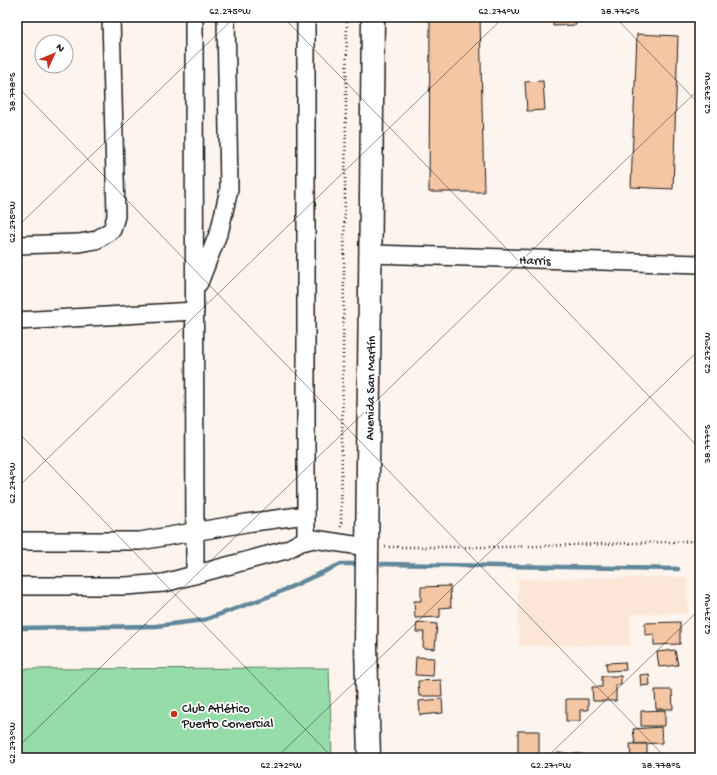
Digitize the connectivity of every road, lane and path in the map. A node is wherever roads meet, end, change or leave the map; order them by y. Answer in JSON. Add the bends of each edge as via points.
{"nodes":[{"id":1,"x":112,"y":17,"type":"edge"},
{"id":2,"x":194,"y":17,"type":"edge"},
{"id":3,"x":226,"y":17,"type":"edge"},
{"id":4,"x":306,"y":17,"type":"edge"},
{"id":5,"x":347,"y":17,"type":"edge"},
{"id":6,"x":373,"y":17,"type":"edge"},
{"id":7,"x":17,"y":245,"type":"edge"},
{"id":8,"x":371,"y":254,"type":"junction"},
{"id":9,"x":700,"y":264,"type":"edge"},
{"id":10,"x":195,"y":292,"type":"junction"},
{"id":11,"x":195,"y":311,"type":"junction"},
{"id":12,"x":17,"y":321,"type":"edge"},
{"id":13,"x":306,"y":515,"type":"junction"},
{"id":14,"x":341,"y":528,"type":"dead end"},
{"id":15,"x":195,"y":532,"type":"junction"},
{"id":16,"x":17,"y":541,"type":"edge"},
{"id":17,"x":306,"y":541,"type":"junction"},
{"id":18,"x":700,"y":542,"type":"edge"},
{"id":19,"x":367,"y":547,"type":"junction"},
{"id":20,"x":196,"y":575,"type":"junction"},
{"id":21,"x":17,"y":586,"type":"edge"},
{"id":22,"x":370,"y":758,"type":"edge"}],
"edges":[{"from":1,"to":7,"type":"street","via":[[116,216],[112,230],[96,240],[79,243]]},
{"from":2,"to":10,"type":"street"},
{"from":3,"to":10,"type":"street","via":[[229,189],[220,229]]},
{"from":4,"to":13,"type":"street"},
{"from":5,"to":14,"type":"path"},
{"from":6,"to":8,"type":"street","name":"Avenida San Martín"},
{"from":8,"to":9,"type":"street","name":"Harris"},
{"from":8,"to":19,"type":"street","name":"Avenida San Martín"},
{"from":10,"to":11,"type":"street"},
{"from":11,"to":12,"type":"street"},
{"from":11,"to":15,"type":"street"},
{"from":13,"to":15,"type":"street"},
{"from":13,"to":17,"type":"street"},
{"from":15,"to":16,"type":"street","via":[[140,542]]},
{"from":15,"to":20,"type":"street"},
{"from":17,"to":19,"type":"street","via":[[314,539]]},
{"from":17,"to":20,"type":"street","via":[[286,550]]},
{"from":18,"to":19,"type":"path","via":[[508,547]]},
{"from":19,"to":22,"type":"street","name":"Avenida San Martín","via":[[366,645]]},
{"from":20,"to":21,"type":"street","via":[[164,583],[126,586]]}]}
